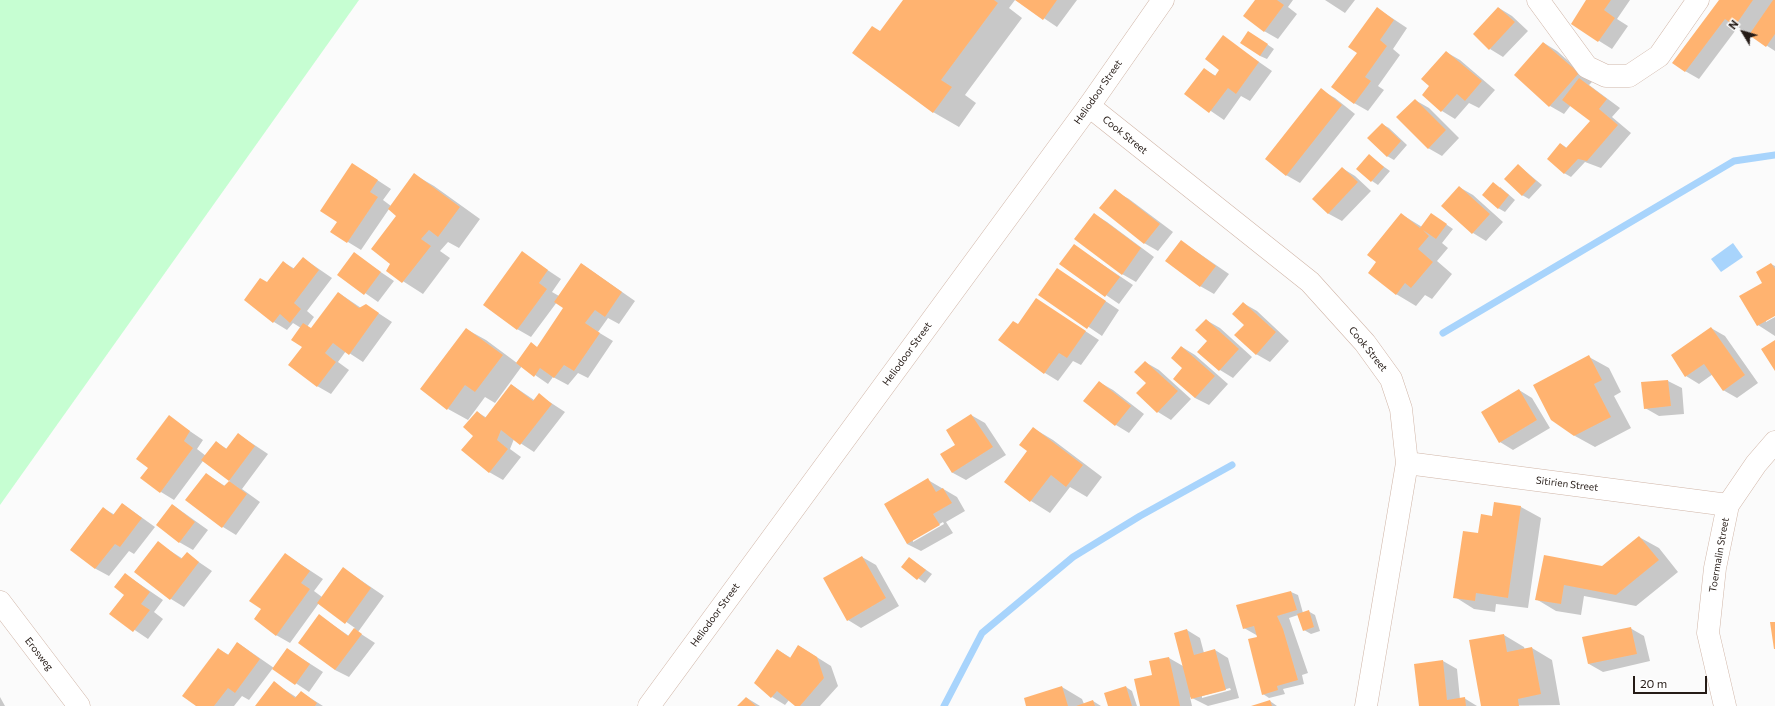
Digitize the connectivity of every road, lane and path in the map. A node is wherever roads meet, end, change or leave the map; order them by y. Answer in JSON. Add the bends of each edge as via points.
{"nodes":[{"id":1,"x":1163,"y":0,"type":"edge"},
{"id":2,"x":1538,"y":0,"type":"edge"},
{"id":3,"x":1698,"y":0,"type":"edge"},
{"id":4,"x":1089,"y":106,"type":"junction"},
{"id":5,"x":1775,"y":442,"type":"edge"},
{"id":6,"x":1407,"y":463,"type":"junction"},
{"id":7,"x":1728,"y":505,"type":"junction"},
{"id":8,"x":0,"y":602,"type":"edge"},
{"id":9,"x":79,"y":706,"type":"edge"},
{"id":10,"x":649,"y":706,"type":"edge"},
{"id":11,"x":1366,"y":706,"type":"edge"},
{"id":12,"x":1725,"y":706,"type":"edge"}],
"edges":[{"from":1,"to":4,"type":"street","name":"Heliodoor Street"},
{"from":2,"to":3,"type":"street","via":[[1587,66],[1606,76],[1629,76],[1659,56]]},
{"from":4,"to":6,"type":"street","name":"Cook Street","via":[[1310,282],[1365,343],[1391,378],[1401,409]]},
{"from":4,"to":10,"type":"street","name":"Heliodoor Street"},
{"from":5,"to":7,"type":"street","name":"Toermalin Street","via":[[1756,464]]},
{"from":6,"to":7,"type":"street","name":"Sitirien Street"},
{"from":6,"to":11,"type":"street","name":"Cook Street"},
{"from":7,"to":12,"type":"street","name":"Toermalin Street","via":[[1715,568],[1708,633]]},
{"from":8,"to":9,"type":"street","name":"Erosweg"}]}
